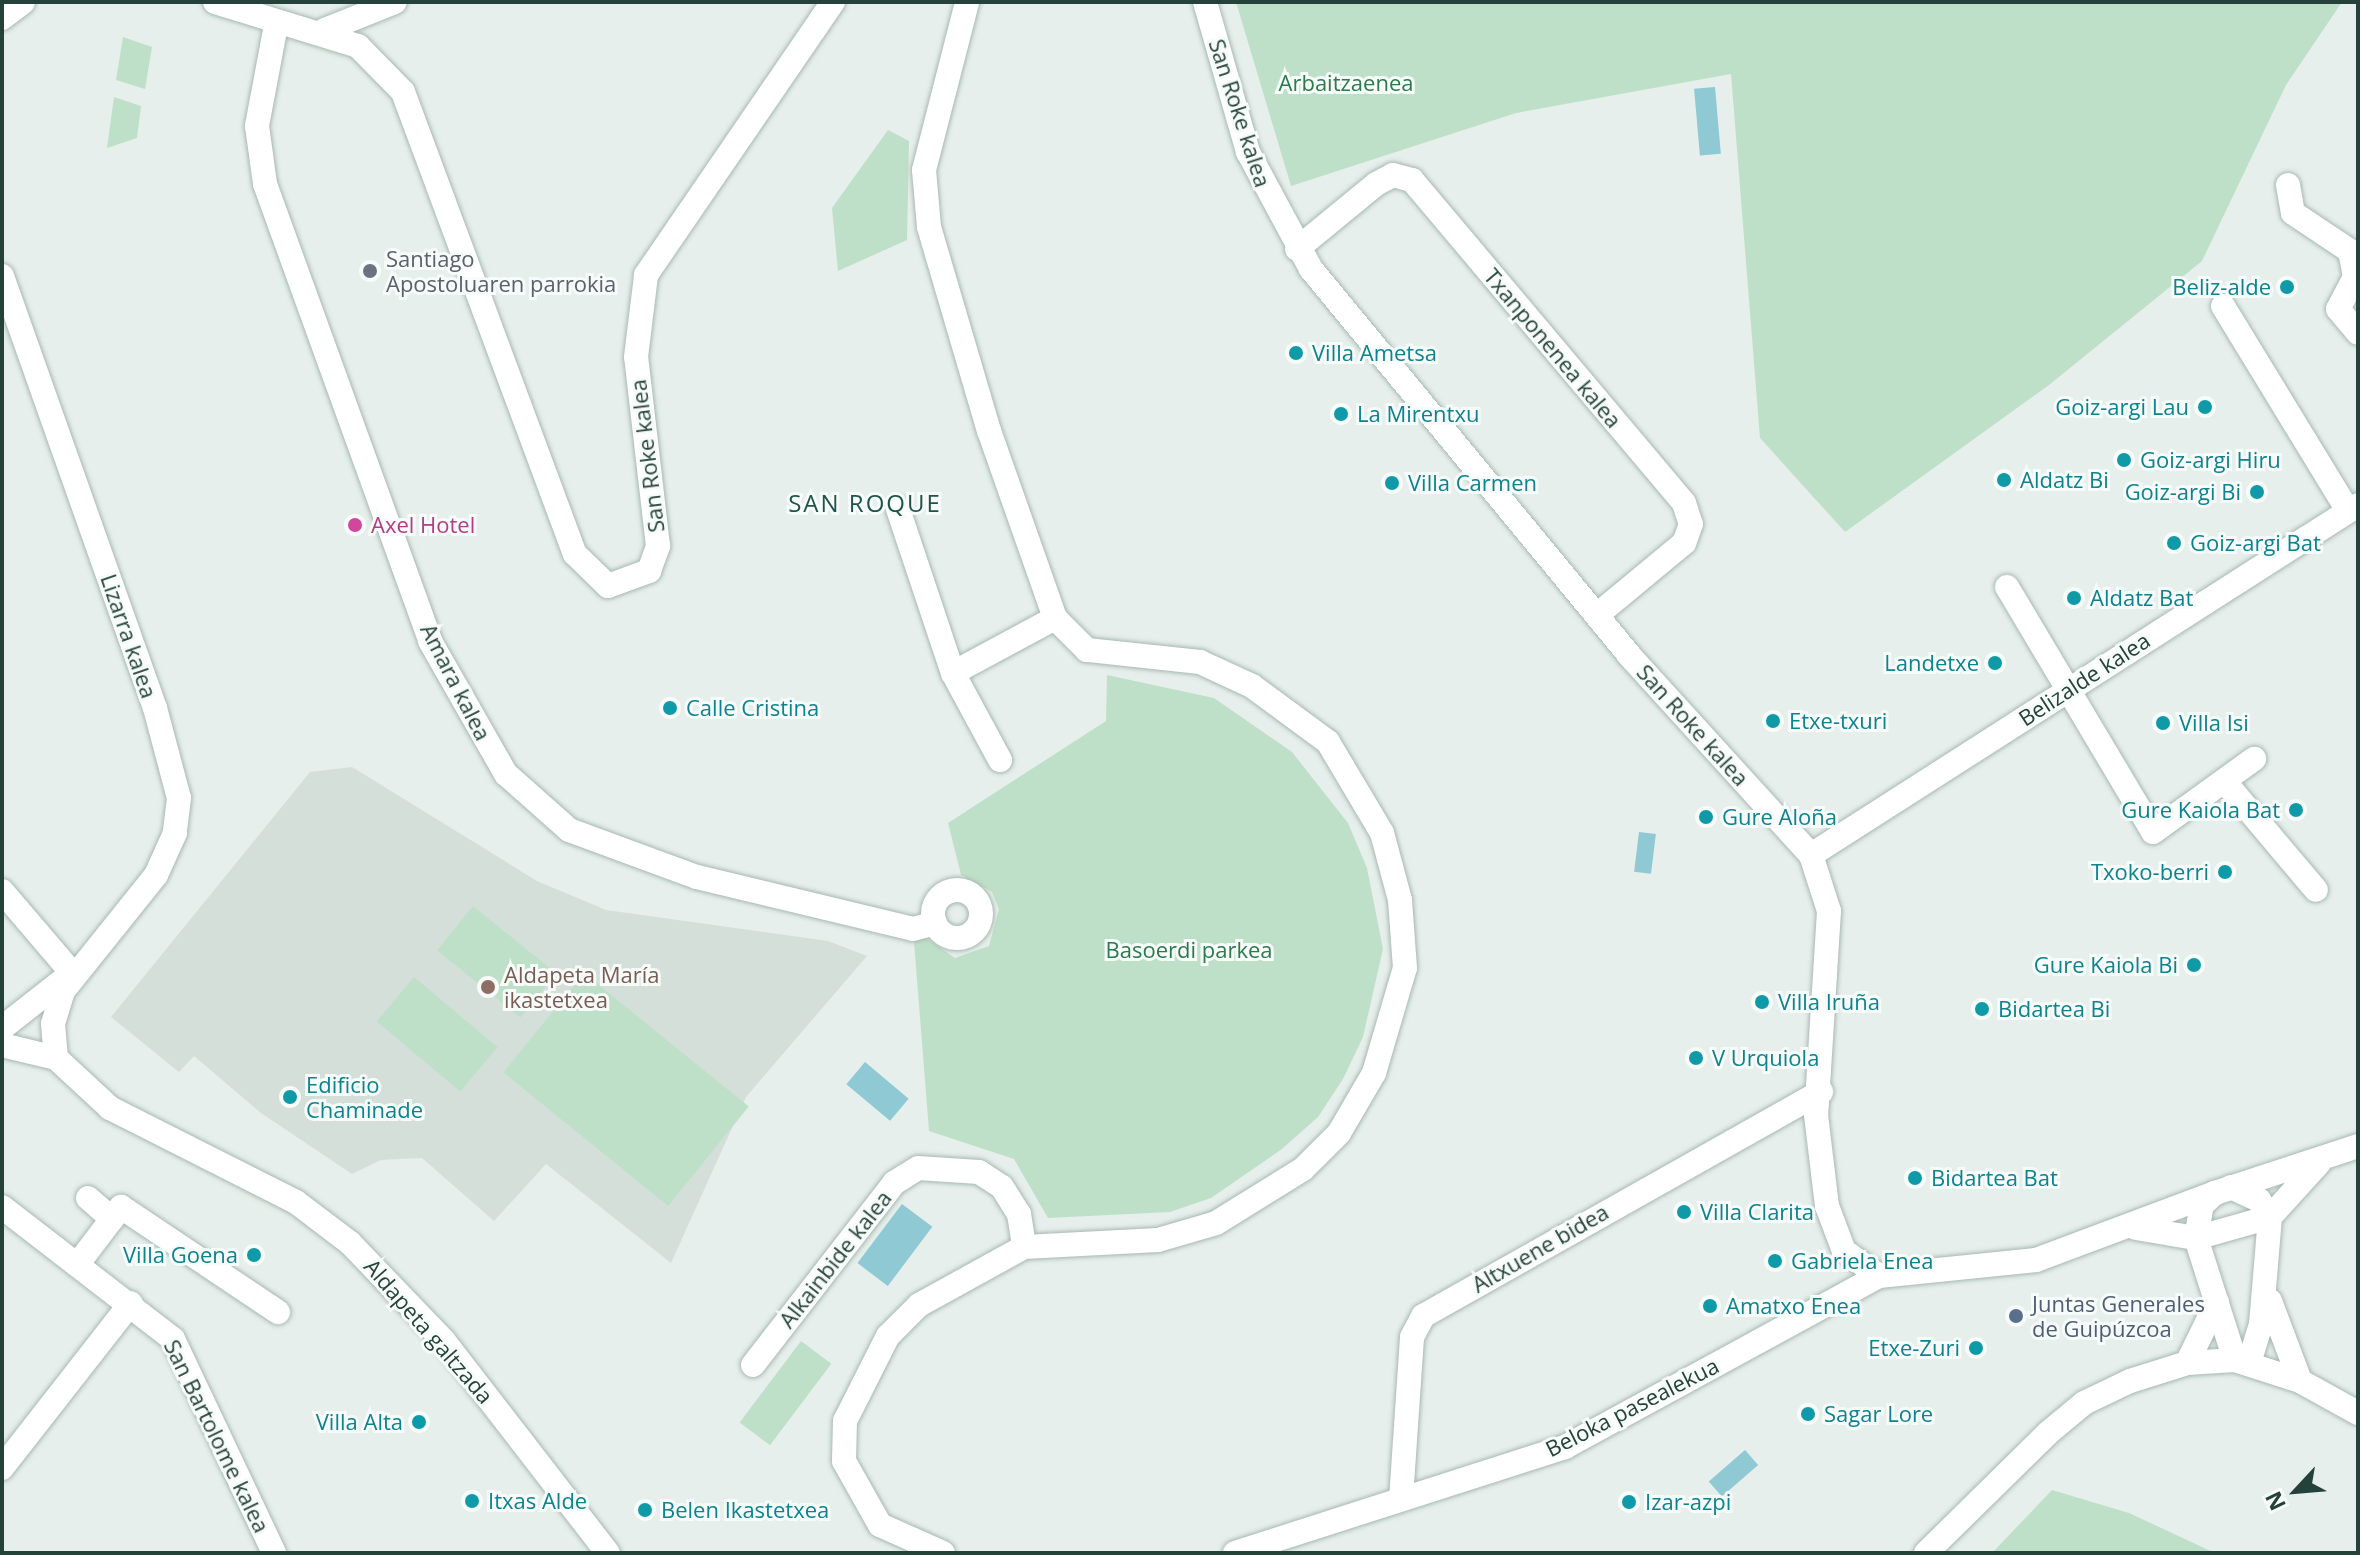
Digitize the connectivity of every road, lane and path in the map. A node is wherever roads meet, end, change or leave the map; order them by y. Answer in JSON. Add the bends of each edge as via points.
{"nodes":[{"id":1,"x":23,"y":2,"type":"edge"},
{"id":2,"x":215,"y":2,"type":"edge"},
{"id":3,"x":395,"y":2,"type":"edge"},
{"id":4,"x":833,"y":2,"type":"edge"},
{"id":5,"x":967,"y":2,"type":"edge"},
{"id":6,"x":1205,"y":2,"type":"edge"},
{"id":7,"x":2,"y":18,"type":"edge"},
{"id":8,"x":276,"y":25,"type":"junction"},
{"id":9,"x":325,"y":30,"type":"junction"},
{"id":10,"x":2288,"y":185,"type":"dead end"},
{"id":11,"x":1297,"y":249,"type":"junction"},
{"id":12,"x":2,"y":276,"type":"edge"},
{"id":13,"x":2223,"y":306,"type":"dead end"},
{"id":14,"x":2358,"y":333,"type":"edge"},
{"id":15,"x":2353,"y":508,"type":"edge"},
{"id":16,"x":898,"y":509,"type":"dead end"},
{"id":17,"x":2007,"y":587,"type":"dead end"},
{"id":18,"x":1597,"y":615,"type":"junction"},
{"id":19,"x":1055,"y":618,"type":"junction"},
{"id":20,"x":953,"y":673,"type":"junction"},
{"id":21,"x":2068,"y":689,"type":"junction"},
{"id":22,"x":2254,"y":759,"type":"dead end"},
{"id":23,"x":1000,"y":760,"type":"dead end"},
{"id":24,"x":2225,"y":782,"type":"junction"},
{"id":25,"x":1811,"y":855,"type":"junction"},
{"id":26,"x":2316,"y":890,"type":"dead end"},
{"id":27,"x":2,"y":891,"type":"edge"},
{"id":28,"x":935,"y":923,"type":"dead end"},
{"id":29,"x":72,"y":973,"type":"junction"},
{"id":30,"x":2,"y":1028,"type":"edge"},
{"id":31,"x":2,"y":1045,"type":"edge"},
{"id":32,"x":56,"y":1058,"type":"junction"},
{"id":33,"x":1821,"y":1092,"type":"junction"},
{"id":34,"x":2358,"y":1146,"type":"edge"},
{"id":35,"x":2325,"y":1158,"type":"junction"},
{"id":36,"x":2223,"y":1190,"type":"junction"},
{"id":37,"x":88,"y":1198,"type":"dead end"},
{"id":38,"x":2,"y":1207,"type":"edge"},
{"id":39,"x":2270,"y":1217,"type":"junction"},
{"id":40,"x":112,"y":1219,"type":"junction"},
{"id":41,"x":2136,"y":1228,"type":"junction"},
{"id":42,"x":2196,"y":1238,"type":"junction"},
{"id":43,"x":1024,"y":1247,"type":"junction"},
{"id":44,"x":77,"y":1265,"type":"junction"},
{"id":45,"x":1879,"y":1276,"type":"junction"},
{"id":46,"x":2266,"y":1284,"type":"junction"},
{"id":47,"x":2217,"y":1299,"type":"junction"},
{"id":48,"x":131,"y":1303,"type":"junction"},
{"id":49,"x":278,"y":1312,"type":"dead end"},
{"id":50,"x":2242,"y":1362,"type":"junction"},
{"id":51,"x":2187,"y":1363,"type":"junction"},
{"id":52,"x":753,"y":1365,"type":"dead end"},
{"id":53,"x":2300,"y":1381,"type":"junction"},
{"id":54,"x":2358,"y":1413,"type":"edge"},
{"id":55,"x":2,"y":1468,"type":"edge"},
{"id":56,"x":1401,"y":1499,"type":"junction"},
{"id":57,"x":274,"y":1553,"type":"edge"},
{"id":58,"x":608,"y":1553,"type":"edge"},
{"id":59,"x":943,"y":1553,"type":"edge"},
{"id":60,"x":1235,"y":1553,"type":"edge"},
{"id":61,"x":1926,"y":1553,"type":"edge"}],
"edges":[{"from":1,"to":7,"type":"street"},
{"from":2,"to":8,"type":"street"},
{"from":3,"to":9,"type":"street"},
{"from":4,"to":9,"type":"street","name":"San Roke kalea","via":[[646,275],[636,357],[658,546],[649,571],[608,586],[575,554],[403,92],[358,46]]},
{"from":5,"to":19,"type":"street","via":[[924,170],[929,227],[981,409]]},
{"from":6,"to":11,"type":"street","name":"San Roke kalea","via":[[1248,152]]},
{"from":8,"to":9,"type":"street"},
{"from":8,"to":28,"type":"street","name":"Amara kalea","via":[[257,126],[265,184],[430,641],[506,774],[569,830],[697,877],[913,929]]},
{"from":10,"to":14,"type":"street","via":[[2293,213],[2350,251],[2355,277],[2338,309]]},
{"from":11,"to":18,"type":"street","name":"San Roke kalea"},
{"from":11,"to":18,"type":"street","name":"Txanponenea kalea","via":[[1376,184],[1393,175],[1412,180],[1684,503],[1691,524],[1684,543]]},
{"from":12,"to":29,"type":"street","name":"Lizarra kalea","via":[[155,708],[179,798],[175,833],[156,875]]},
{"from":13,"to":15,"type":"street"},
{"from":15,"to":21,"type":"street","name":"Belizalde kalea"},
{"from":16,"to":20,"type":"street"},
{"from":17,"to":21,"type":"street"},
{"from":18,"to":25,"type":"street","name":"San Roke kalea"},
{"from":19,"to":20,"type":"street"},
{"from":19,"to":43,"type":"street","via":[[1087,650],[1200,662],[1239,680],[1328,742],[1382,833],[1400,900],[1405,968],[1374,1073],[1339,1133],[1303,1169],[1216,1223],[1158,1240]]},
{"from":20,"to":23,"type":"street"},
{"from":21,"to":24,"type":"street","via":[[2153,832]]},
{"from":21,"to":25,"type":"street","name":"Belizalde kalea"},
{"from":22,"to":24,"type":"street"},
{"from":24,"to":26,"type":"street"},
{"from":25,"to":33,"type":"street","name":"San Roke kalea","via":[[1829,911]]},
{"from":27,"to":29,"type":"street"},
{"from":29,"to":30,"type":"street","name":"Lizarra kalea"},
{"from":29,"to":32,"type":"street","name":"Lizarra kalea","via":[[53,1024]]},
{"from":31,"to":32,"type":"street","name":"Aldapeta galtzada"},
{"from":32,"to":58,"type":"street","name":"Aldapeta galtzada","via":[[110,1108],[296,1202],[350,1243],[444,1341]]},
{"from":33,"to":45,"type":"street","name":"San Roke kalea","via":[[1816,1115],[1827,1206],[1844,1251]]},
{"from":33,"to":56,"type":"street","name":"Altxuene bidea","via":[[1423,1316],[1412,1337]]},
{"from":34,"to":35,"type":"street"},
{"from":35,"to":36,"type":"street"},
{"from":35,"to":39,"type":"street"},
{"from":36,"to":39,"type":"street","via":[[2259,1200]]},
{"from":36,"to":41,"type":"street"},
{"from":36,"to":42,"type":"street","via":[[2202,1205]]},
{"from":37,"to":40,"type":"street"},
{"from":38,"to":44,"type":"street","name":"San Bartolome kalea"},
{"from":39,"to":42,"type":"street"},
{"from":39,"to":46,"type":"street"},
{"from":40,"to":44,"type":"street"},
{"from":40,"to":49,"type":"street","via":[[121,1207]]},
{"from":41,"to":42,"type":"street"},
{"from":41,"to":45,"type":"street","via":[[2036,1260]]},
{"from":42,"to":47,"type":"street"},
{"from":43,"to":52,"type":"street","name":"Alkainbide kalea","via":[[1019,1214],[1002,1187],[979,1172],[918,1168],[894,1183]]},
{"from":43,"to":59,"type":"street","via":[[919,1305],[888,1336],[845,1421],[844,1461],[868,1512],[895,1534]]},
{"from":44,"to":48,"type":"street","name":"San Bartolome kalea"},
{"from":45,"to":56,"type":"street","name":"Beloka pasealekua","via":[[1565,1447]]},
{"from":46,"to":50,"type":"street"},
{"from":46,"to":53,"type":"street","via":[[2278,1338]]},
{"from":47,"to":50,"type":"street"},
{"from":47,"to":51,"type":"street"},
{"from":48,"to":55,"type":"street"},
{"from":48,"to":57,"type":"street","name":"San Bartolome kalea","via":[[181,1350]]},
{"from":50,"to":51,"type":"street"},
{"from":50,"to":53,"type":"street"},
{"from":51,"to":61,"type":"street","via":[[2084,1403]]},
{"from":53,"to":54,"type":"street"},
{"from":56,"to":60,"type":"street","name":"Beloka pasealekua"}]}
